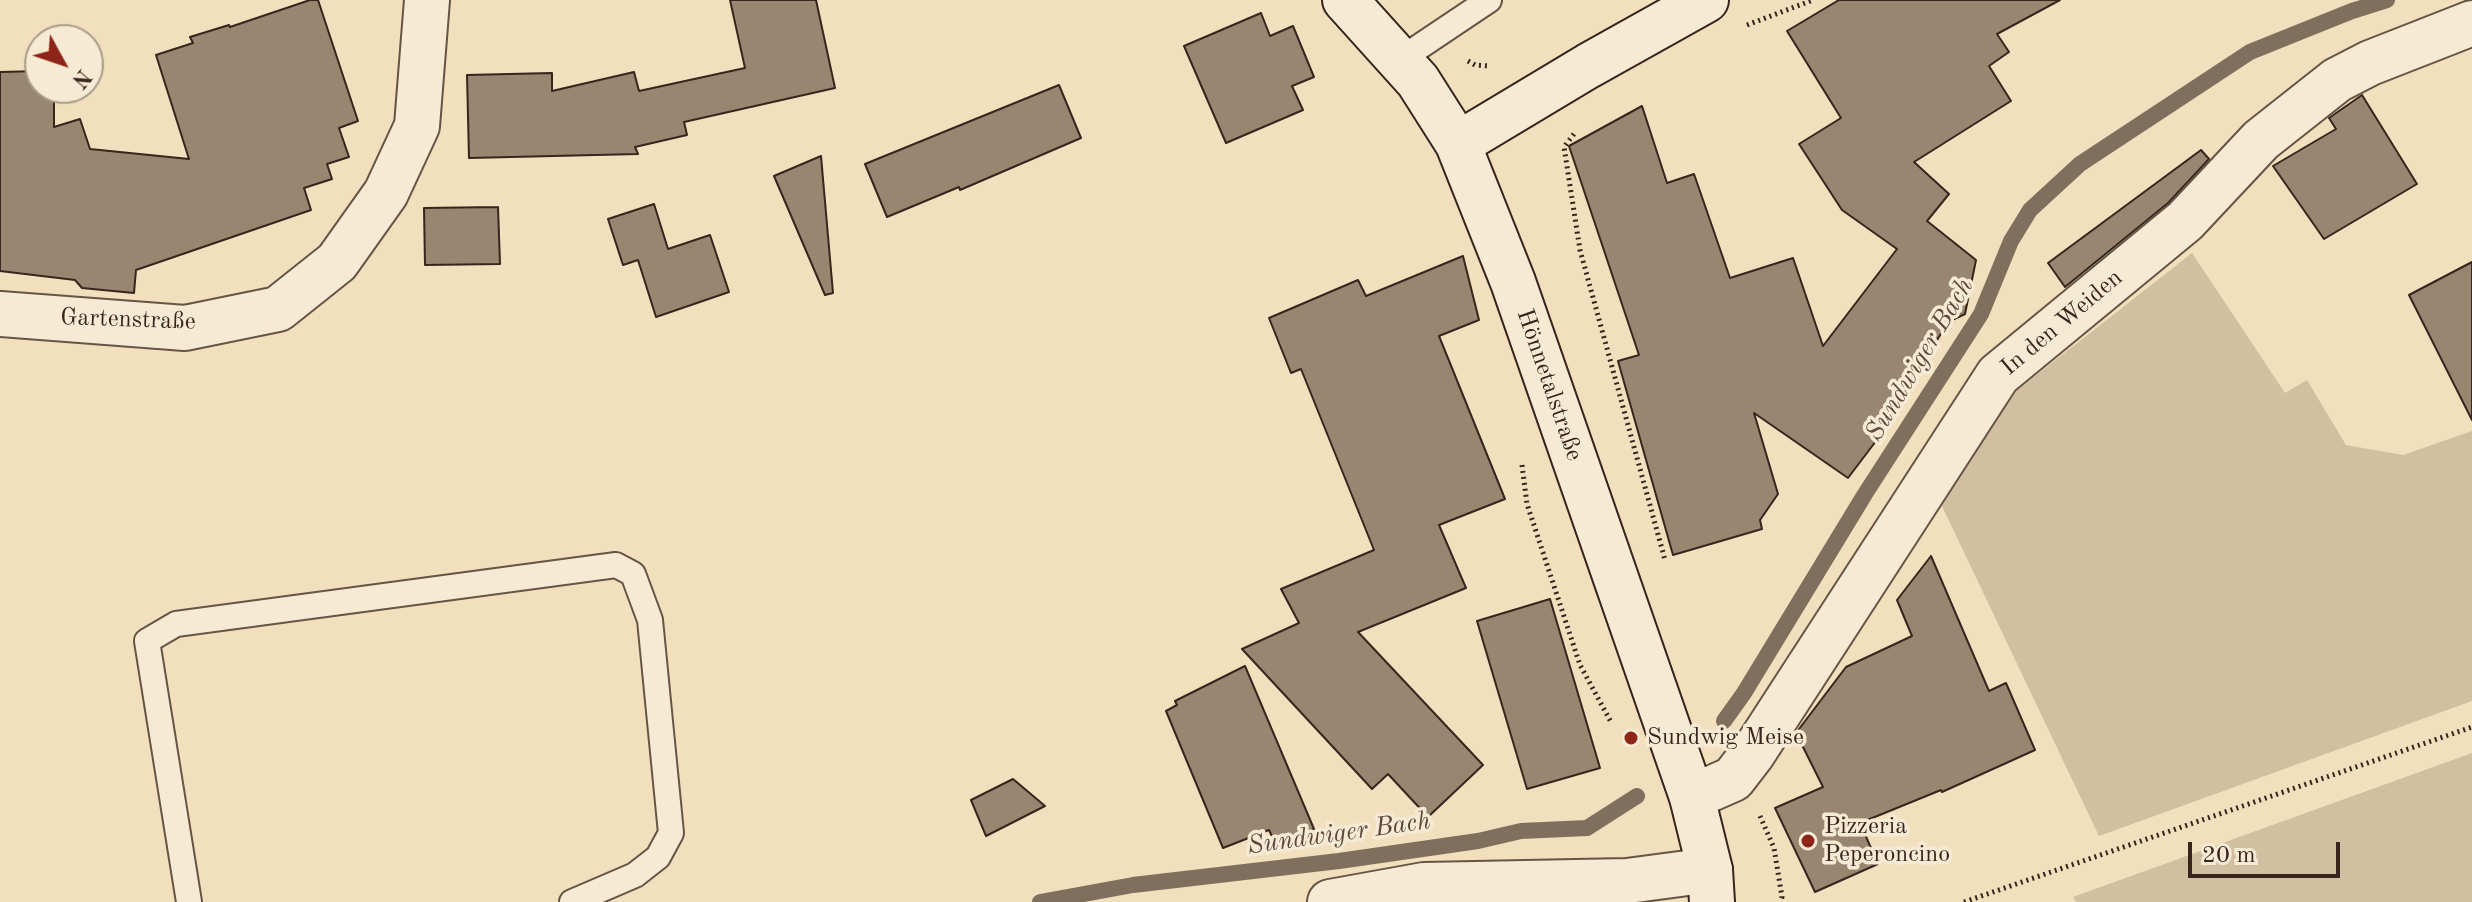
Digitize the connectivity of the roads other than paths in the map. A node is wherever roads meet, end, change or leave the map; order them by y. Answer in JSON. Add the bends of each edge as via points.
{"nodes":[{"id":1,"x":427,"y":0,"type":"edge"},
{"id":2,"x":1345,"y":0,"type":"edge"},
{"id":3,"x":1489,"y":0,"type":"edge"},
{"id":4,"x":1706,"y":0,"type":"edge"},
{"id":5,"x":2472,"y":23,"type":"edge"},
{"id":6,"x":1401,"y":59,"type":"junction"},
{"id":7,"x":1458,"y":144,"type":"junction"},
{"id":8,"x":0,"y":314,"type":"edge"},
{"id":9,"x":1692,"y":797,"type":"junction"},
{"id":10,"x":1711,"y":886,"type":"edge"},
{"id":11,"x":189,"y":902,"type":"edge"},
{"id":12,"x":572,"y":902,"type":"edge"},
{"id":13,"x":1330,"y":902,"type":"edge"}],
"edges":[{"from":1,"to":8,"type":"street","name":"Gartenstraße","via":[[417,126],[386,193],[337,262],[278,309],[185,328]]},
{"from":2,"to":6,"type":"street","name":"Hönnetalstraße"},
{"from":3,"to":6,"type":"lane"},
{"from":4,"to":7,"type":"street"},
{"from":5,"to":9,"type":"street","name":"In den Weiden","via":[[2337,80],[2261,140],[2185,221],[1998,375],[1753,753],[1733,779]]},
{"from":6,"to":7,"type":"street","name":"Hönnetalstraße"},
{"from":7,"to":9,"type":"street","name":"Hönnetalstraße","via":[[1513,282]]},
{"from":9,"to":10,"type":"street","name":"Hönnetalstraße"},
{"from":10,"to":13,"type":"street","via":[[1627,881],[1424,885]]},
{"from":11,"to":12,"type":"lane","via":[[147,641],[176,624],[616,565],[633,574],[650,620],[671,833],[658,857],[635,875]]}]}
